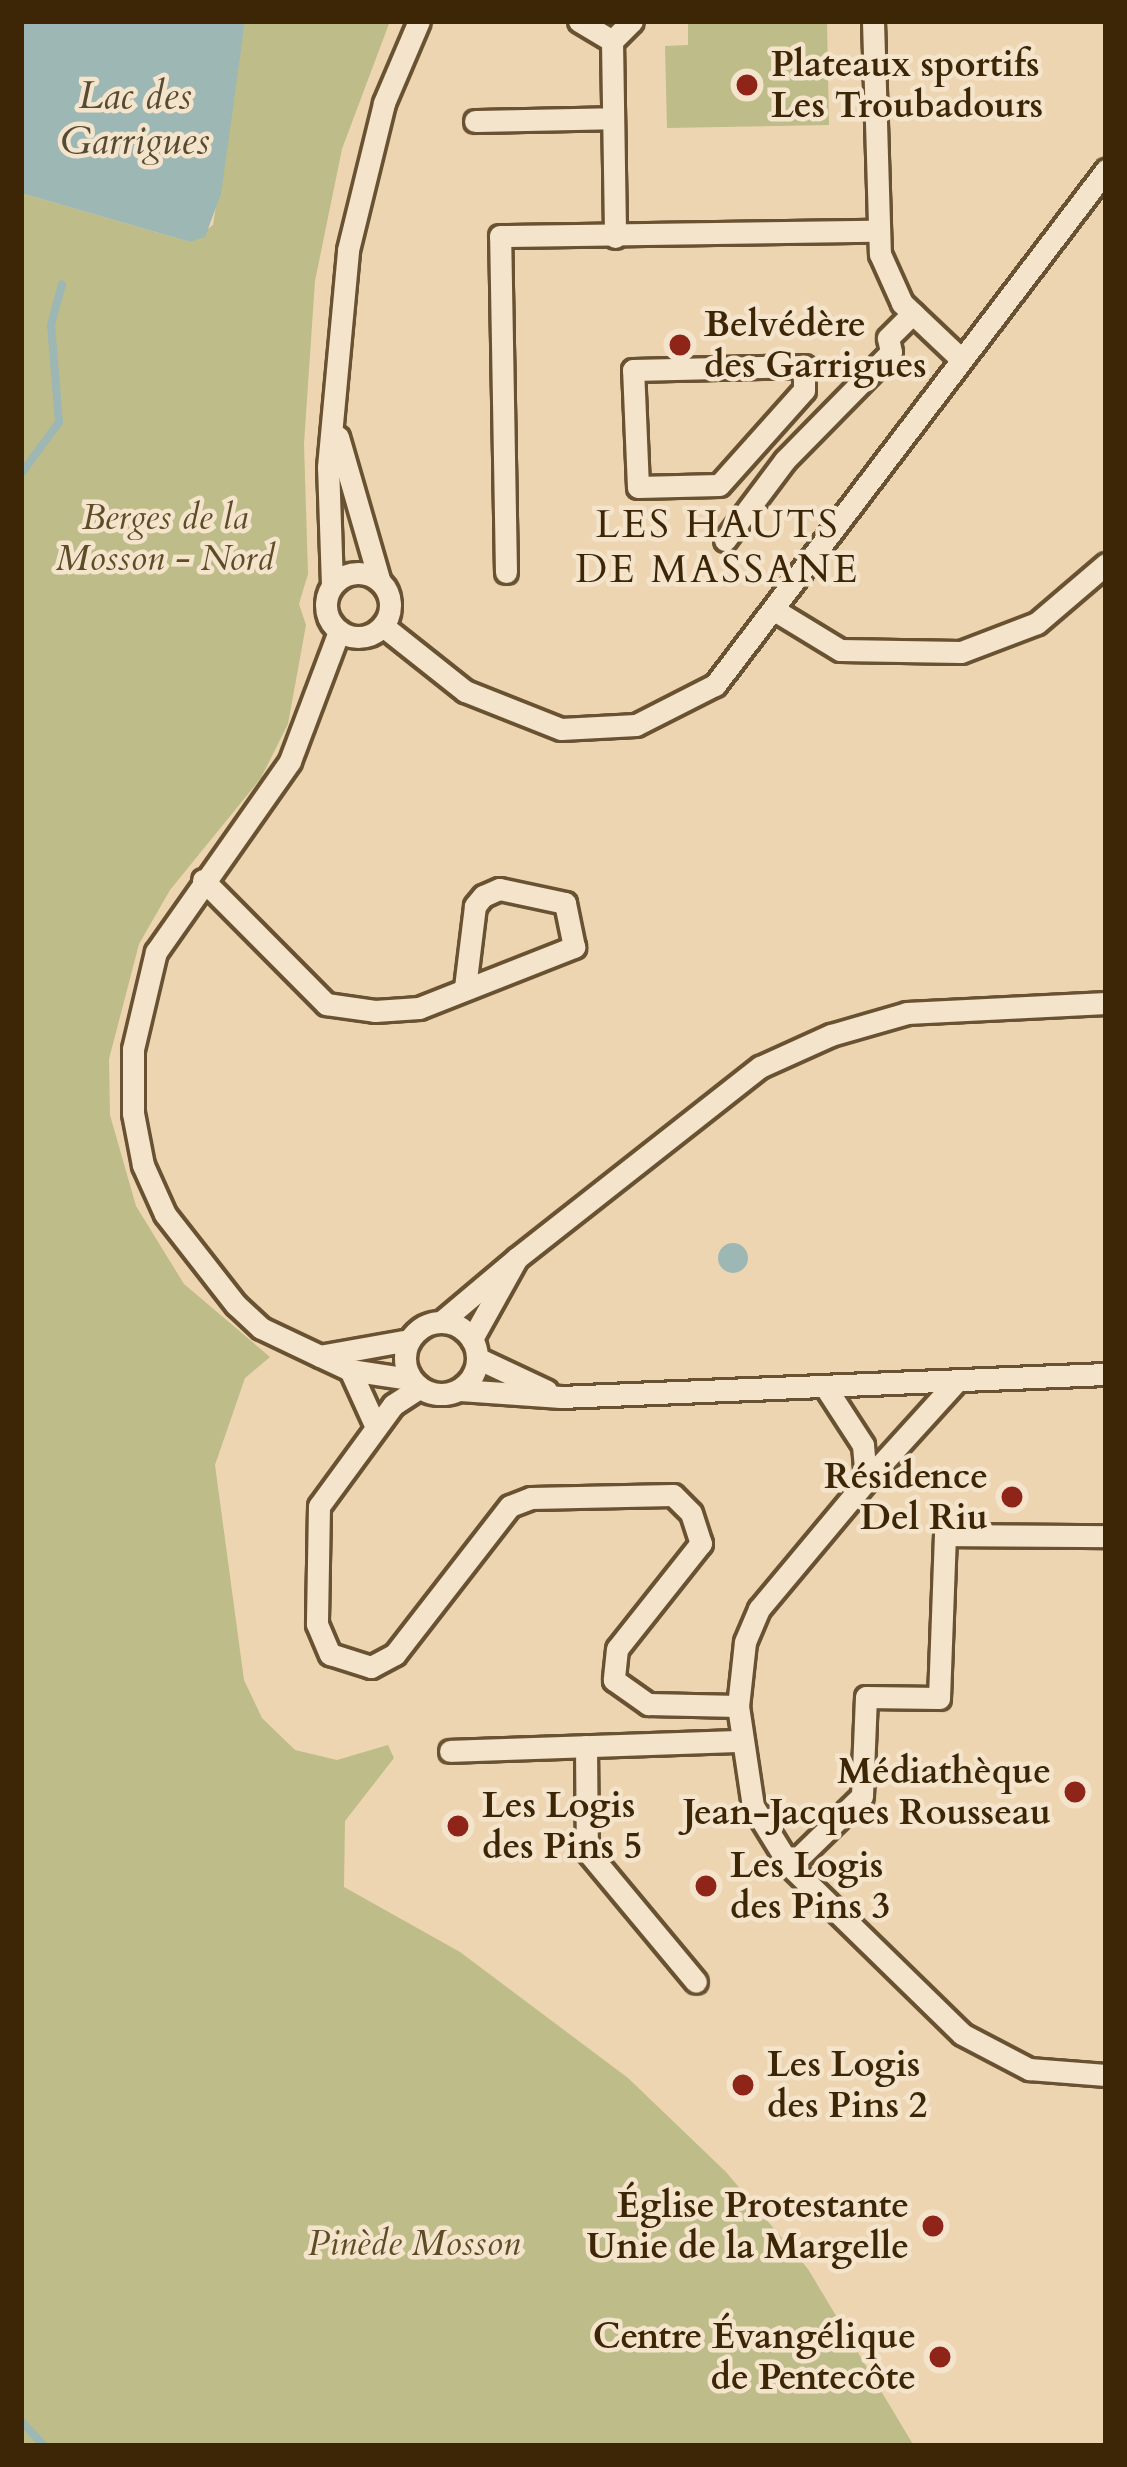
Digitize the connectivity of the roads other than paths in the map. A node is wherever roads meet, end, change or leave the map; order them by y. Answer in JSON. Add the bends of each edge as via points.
{"nodes":[{"id":1,"x":419,"y":21,"type":"edge"},
{"id":2,"x":579,"y":21,"type":"edge"},
{"id":3,"x":632,"y":21,"type":"edge"},
{"id":4,"x":873,"y":21,"type":"edge"},
{"id":5,"x":612,"y":41,"type":"junction"},
{"id":6,"x":614,"y":118,"type":"junction"},
{"id":7,"x":475,"y":121,"type":"dead end"},
{"id":8,"x":1106,"y":170,"type":"edge"},
{"id":9,"x":879,"y":231,"type":"junction"},
{"id":10,"x":615,"y":237,"type":"junction"},
{"id":11,"x":913,"y":313,"type":"junction"},
{"id":12,"x":959,"y":357,"type":"junction"},
{"id":13,"x":633,"y":370,"type":"joint"},
{"id":14,"x":335,"y":424,"type":"junction"},
{"id":15,"x":725,"y":540,"type":"dead end"},
{"id":16,"x":1106,"y":564,"type":"edge"},
{"id":17,"x":506,"y":572,"type":"dead end"},
{"id":18,"x":379,"y":579,"type":"junction"},
{"id":19,"x":332,"y":585,"type":"junction"},
{"id":20,"x":776,"y":610,"type":"junction"},
{"id":21,"x":383,"y":626,"type":"junction"},
{"id":22,"x":339,"y":631,"type":"junction"},
{"id":23,"x":203,"y":880,"type":"junction"},
{"id":24,"x":465,"y":987,"type":"junction"},
{"id":25,"x":1106,"y":1003,"type":"edge"},
{"id":26,"x":517,"y":1258,"type":"junction"},
{"id":27,"x":441,"y":1322,"type":"junction"},
{"id":28,"x":409,"y":1340,"type":"junction"},
{"id":29,"x":475,"y":1348,"type":"junction"},
{"id":30,"x":320,"y":1356,"type":"junction"},
{"id":31,"x":350,"y":1370,"type":"junction"},
{"id":32,"x":1106,"y":1373,"type":"edge"},
{"id":33,"x":955,"y":1382,"type":"junction"},
{"id":34,"x":415,"y":1383,"type":"junction"},
{"id":35,"x":826,"y":1388,"type":"junction"},
{"id":36,"x":460,"y":1390,"type":"junction"},
{"id":37,"x":562,"y":1397,"type":"junction"},
{"id":38,"x":376,"y":1427,"type":"junction"},
{"id":39,"x":866,"y":1481,"type":"junction"},
{"id":40,"x":1106,"y":1537,"type":"edge"},
{"id":41,"x":738,"y":1706,"type":"junction"},
{"id":42,"x":741,"y":1741,"type":"junction"},
{"id":43,"x":586,"y":1746,"type":"junction"},
{"id":44,"x":450,"y":1751,"type":"dead end"},
{"id":45,"x":790,"y":1865,"type":"junction"},
{"id":46,"x":696,"y":1982,"type":"dead end"},
{"id":47,"x":1106,"y":2075,"type":"edge"}],
"edges":[{"from":1,"to":14,"type":"street","via":[[384,103],[356,210]]},
{"from":2,"to":5,"type":"street"},
{"from":3,"to":5,"type":"street"},
{"from":4,"to":9,"type":"street"},
{"from":5,"to":6,"type":"street"},
{"from":6,"to":7,"type":"street"},
{"from":6,"to":10,"type":"street"},
{"from":8,"to":12,"type":"street"},
{"from":9,"to":10,"type":"street"},
{"from":9,"to":11,"type":"street","via":[[886,275]]},
{"from":10,"to":17,"type":"street","via":[[500,236]]},
{"from":11,"to":12,"type":"street"},
{"from":11,"to":15,"type":"street","via":[[888,338],[891,352],[785,460]]},
{"from":12,"to":20,"type":"street"},
{"from":13,"to":13,"type":"street","via":[[804,366],[804,390],[719,485],[638,488]]},
{"from":14,"to":18,"type":"street"},
{"from":14,"to":19,"type":"street"},
{"from":16,"to":20,"type":"street","via":[[1037,623],[961,652],[840,650]]},
{"from":18,"to":19,"type":"street","via":[[349,573]]},
{"from":18,"to":21,"type":"street","via":[[391,601]]},
{"from":19,"to":22,"type":"street","via":[[327,615]]},
{"from":20,"to":21,"type":"street","via":[[715,685],[675,709],[636,725],[561,729],[465,692]]},
{"from":21,"to":22,"type":"street","via":[[357,637]]},
{"from":22,"to":23,"type":"street","via":[[290,761]]},
{"from":23,"to":24,"type":"street","via":[[326,1004],[419,1008]]},
{"from":23,"to":30,"type":"street","via":[[156,952],[142,1000],[133,1113],[143,1166],[197,1265],[261,1328]]},
{"from":24,"to":24,"type":"street","via":[[483,896],[499,889],[565,903],[574,946]]},
{"from":25,"to":26,"type":"street","via":[[963,1006],[831,1036],[760,1067]]},
{"from":26,"to":27,"type":"street"},
{"from":26,"to":29,"type":"street"},
{"from":27,"to":28,"type":"street"},
{"from":27,"to":29,"type":"street"},
{"from":28,"to":30,"type":"street"},
{"from":28,"to":34,"type":"street"},
{"from":29,"to":36,"type":"street"},
{"from":29,"to":37,"type":"street"},
{"from":30,"to":31,"type":"street"},
{"from":31,"to":34,"type":"street"},
{"from":31,"to":38,"type":"street"},
{"from":32,"to":33,"type":"street"},
{"from":33,"to":35,"type":"street"},
{"from":33,"to":39,"type":"street"},
{"from":34,"to":36,"type":"street"},
{"from":34,"to":38,"type":"street"},
{"from":35,"to":37,"type":"street"},
{"from":35,"to":39,"type":"street","via":[[863,1444]]},
{"from":36,"to":37,"type":"street"},
{"from":38,"to":41,"type":"street","via":[[317,1514],[316,1624],[330,1654],[356,1667],[395,1654],[511,1506],[531,1498],[673,1495],[701,1543],[616,1649],[614,1680],[648,1704]]},
{"from":39,"to":41,"type":"street","via":[[759,1609],[745,1642]]},
{"from":40,"to":45,"type":"street","via":[[945,1535],[939,1698],[866,1696],[862,1796]]},
{"from":41,"to":42,"type":"street"},
{"from":42,"to":43,"type":"street"},
{"from":42,"to":45,"type":"street","via":[[753,1806]]},
{"from":43,"to":44,"type":"street"},
{"from":43,"to":46,"type":"street","via":[[587,1851]]},
{"from":45,"to":47,"type":"street","via":[[962,2034],[1029,2068]]}]}
